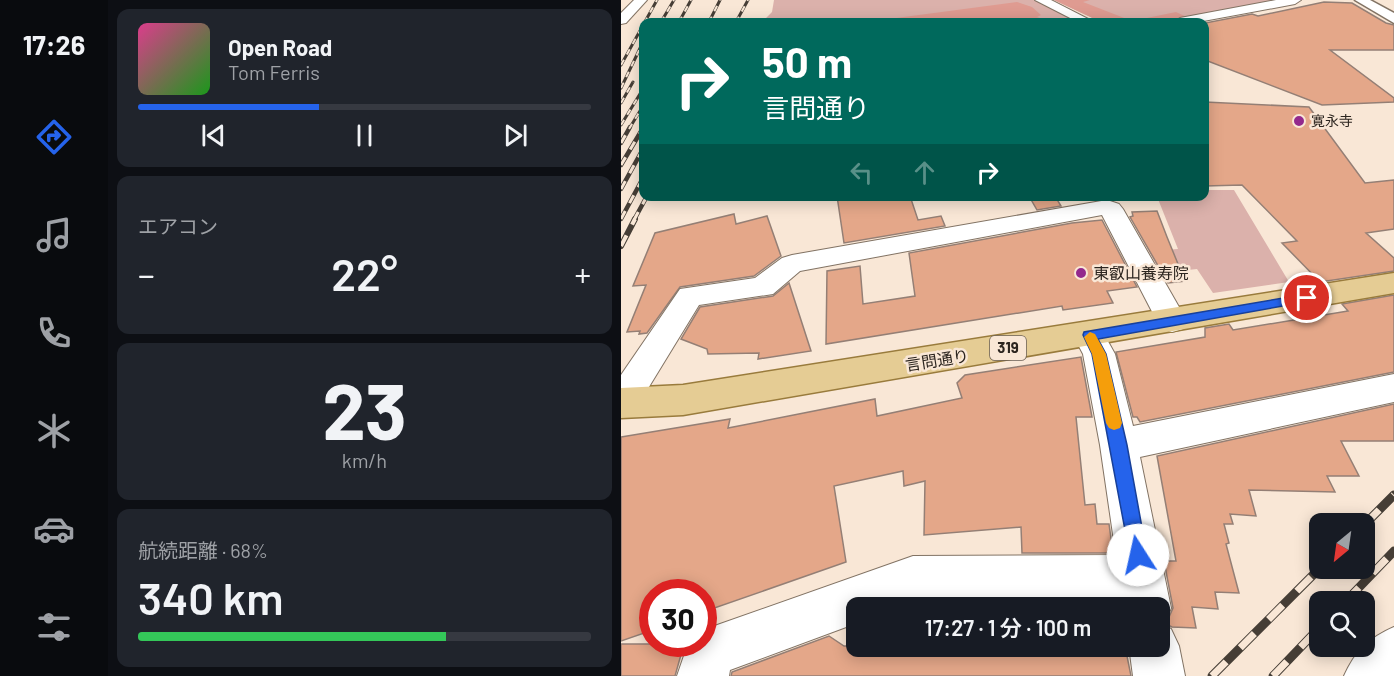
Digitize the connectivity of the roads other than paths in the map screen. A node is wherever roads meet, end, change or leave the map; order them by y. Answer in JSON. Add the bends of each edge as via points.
{"nodes":[{"id":1,"x":641,"y":0,"type":"edge"},
{"id":2,"x":1041,"y":0,"type":"edge"},
{"id":3,"x":1295,"y":0,"type":"edge"},
{"id":4,"x":1361,"y":0,"type":"edge"},
{"id":5,"x":1079,"y":18,"type":"edge"},
{"id":6,"x":1201,"y":18,"type":"edge"},
{"id":7,"x":1394,"y":19,"type":"edge"},
{"id":8,"x":621,"y":20,"type":"edge"},
{"id":9,"x":1394,"y":283,"type":"edge"},
{"id":10,"x":1171,"y":321,"type":"junction"},
{"id":11,"x":1089,"y":335,"type":"junction"},
{"id":12,"x":1394,"y":388,"type":"edge"},
{"id":13,"x":621,"y":402,"type":"edge"},
{"id":14,"x":1119,"y":445,"type":"junction"},
{"id":15,"x":1144,"y":592,"type":"edge"},
{"id":16,"x":1394,"y":651,"type":"edge"},
{"id":17,"x":1156,"y":657,"type":"edge"},
{"id":18,"x":703,"y":676,"type":"edge"},
{"id":19,"x":1159,"y":676,"type":"edge"},
{"id":20,"x":1370,"y":676,"type":"edge"}],
"edges":[{"from":1,"to":8,"type":"street"},
{"from":2,"to":5,"type":"street"},
{"from":3,"to":6,"type":"street"},
{"from":4,"to":7,"type":"street"},
{"from":9,"to":10,"type":"main road","name":"言問通り","number":"319"},
{"from":10,"to":11,"type":"main road","name":"言問通り","number":"319"},
{"from":10,"to":13,"type":"street","via":[[1107,207],[792,264],[763,286],[690,296]]},
{"from":11,"to":13,"type":"main road","name":"言問通り","number":"319","via":[[683,400]]},
{"from":11,"to":14,"type":"street","via":[[1099,354]]},
{"from":12,"to":14,"type":"street"},
{"from":14,"to":15,"type":"street"},
{"from":15,"to":18,"type":"street","via":[[913,579],[709,653]]},
{"from":16,"to":20,"type":"street"},
{"from":17,"to":19,"type":"street"}]}
